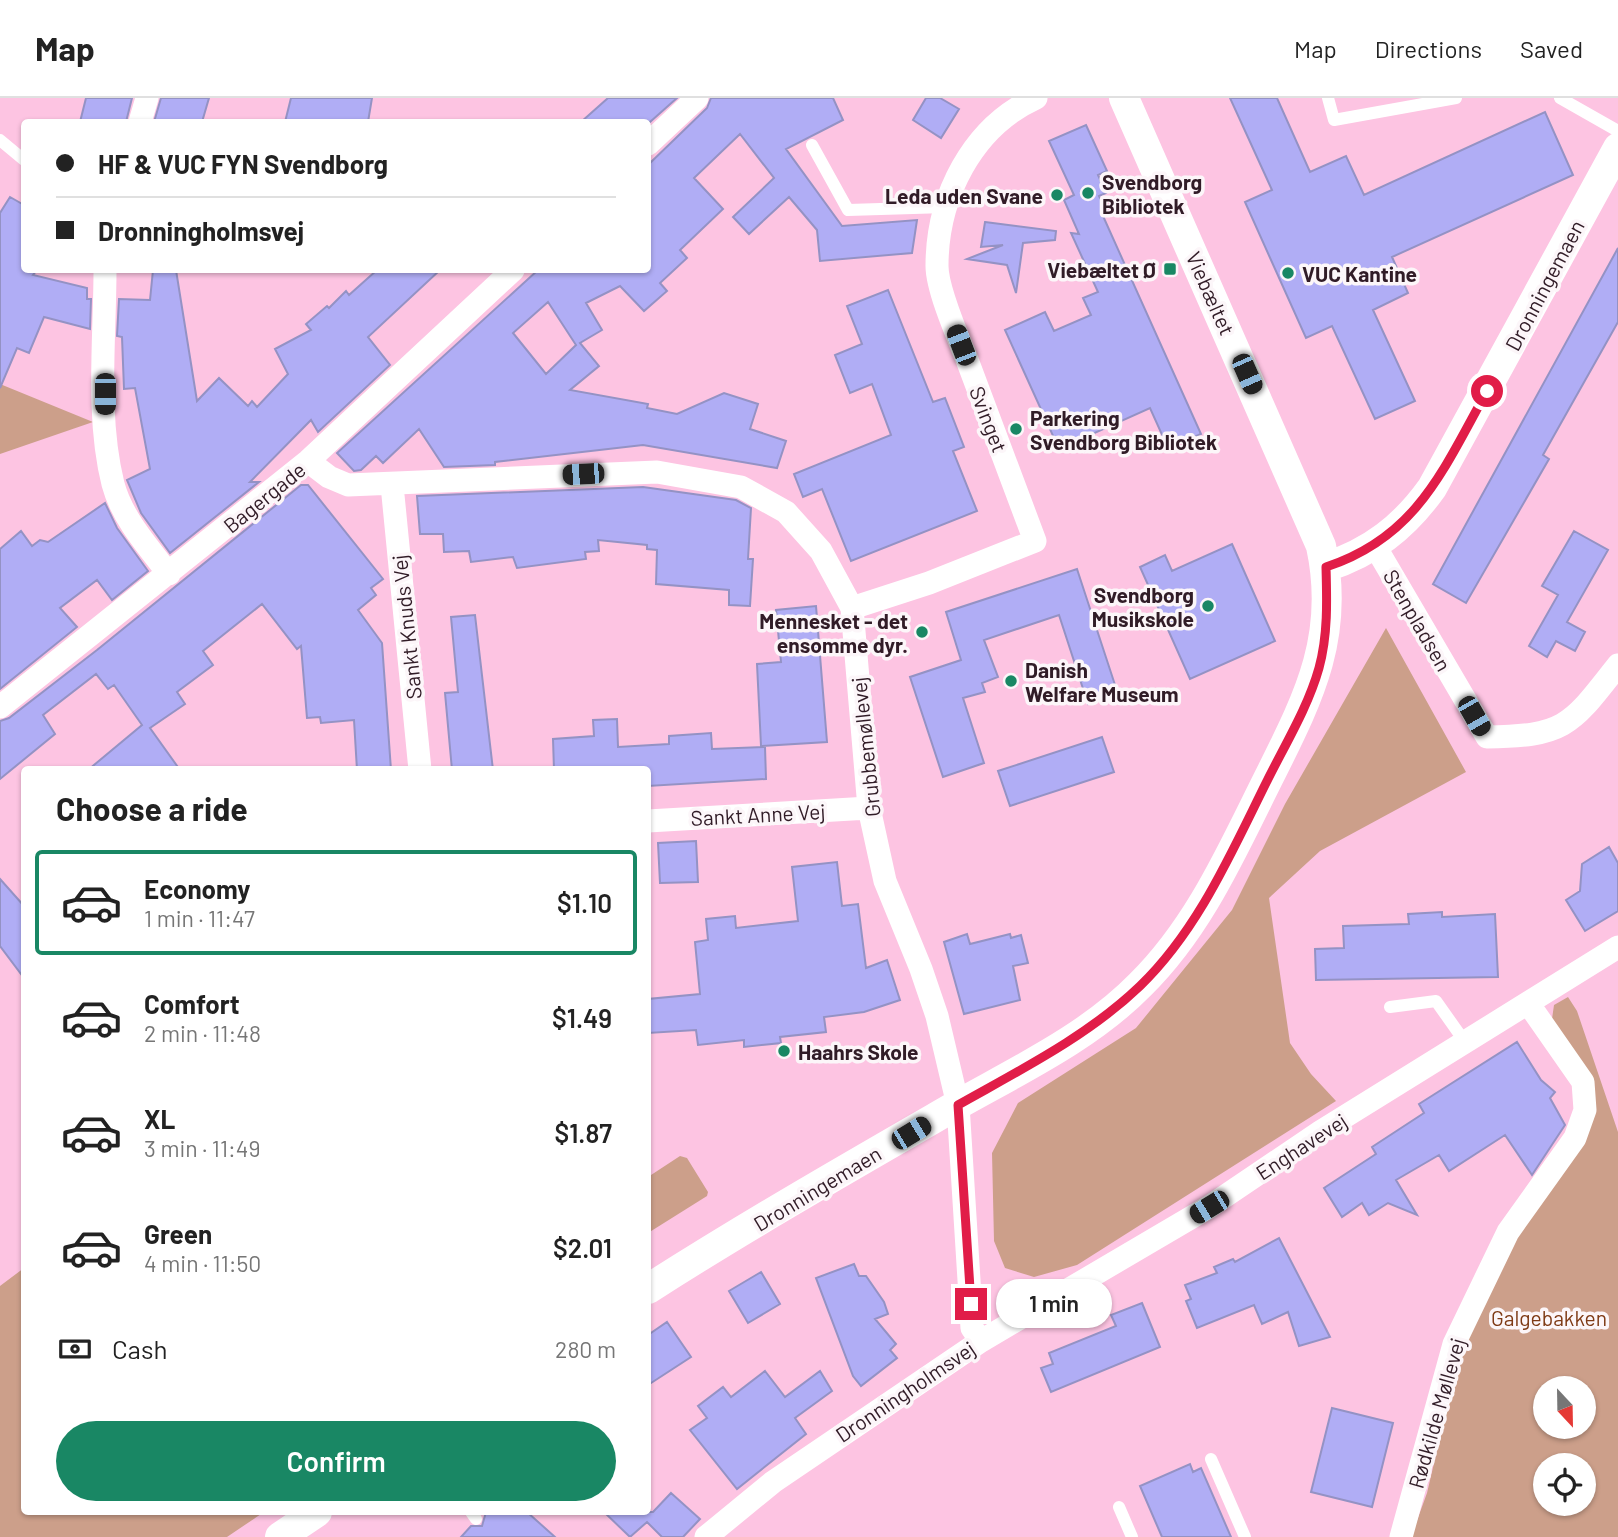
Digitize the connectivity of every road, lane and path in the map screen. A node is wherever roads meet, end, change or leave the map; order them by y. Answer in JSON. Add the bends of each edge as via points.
{"nodes":[{"id":1,"x":147,"y":98,"type":"edge"},
{"id":2,"x":697,"y":98,"type":"edge"},
{"id":3,"x":1037,"y":98,"type":"edge"},
{"id":4,"x":1124,"y":98,"type":"edge"},
{"id":5,"x":1328,"y":98,"type":"edge"},
{"id":6,"x":1456,"y":98,"type":"edge"},
{"id":7,"x":1560,"y":98,"type":"edge"},
{"id":8,"x":141,"y":119,"type":"edge"},
{"id":9,"x":1618,"y":131,"type":"edge"},
{"id":10,"x":0,"y":139,"type":"edge"},
{"id":11,"x":651,"y":141,"type":"edge"},
{"id":12,"x":812,"y":145,"type":"dead end"},
{"id":13,"x":1618,"y":148,"type":"edge"},
{"id":14,"x":21,"y":157,"type":"edge"},
{"id":15,"x":946,"y":207,"type":"junction"},
{"id":16,"x":105,"y":273,"type":"edge"},
{"id":17,"x":510,"y":273,"type":"edge"},
{"id":18,"x":308,"y":461,"type":"junction"},
{"id":19,"x":392,"y":485,"type":"junction"},
{"id":20,"x":1375,"y":547,"type":"junction"},
{"id":21,"x":1326,"y":567,"type":"junction"},
{"id":22,"x":169,"y":574,"type":"junction"},
{"id":23,"x":852,"y":608,"type":"junction"},
{"id":24,"x":1618,"y":665,"type":"edge"},
{"id":25,"x":0,"y":706,"type":"edge"},
{"id":26,"x":420,"y":766,"type":"edge"},
{"id":27,"x":869,"y":808,"type":"junction"},
{"id":28,"x":651,"y":821,"type":"edge"},
{"id":29,"x":1618,"y":947,"type":"edge"},
{"id":30,"x":1528,"y":1003,"type":"junction"},
{"id":31,"x":1390,"y":1007,"type":"dead end"},
{"id":32,"x":1465,"y":1042,"type":"junction"},
{"id":33,"x":958,"y":1105,"type":"junction"},
{"id":34,"x":651,"y":1287,"type":"edge"},
{"id":35,"x":981,"y":1341,"type":"junction"},
{"id":36,"x":1211,"y":1459,"type":"dead end"},
{"id":37,"x":1119,"y":1507,"type":"dead end"},
{"id":38,"x":313,"y":1515,"type":"edge"},
{"id":39,"x":280,"y":1537,"type":"edge"},
{"id":40,"x":706,"y":1537,"type":"edge"},
{"id":41,"x":1132,"y":1537,"type":"edge"},
{"id":42,"x":1245,"y":1537,"type":"edge"},
{"id":43,"x":1401,"y":1537,"type":"edge"}],
"edges":[{"from":1,"to":8,"type":"street"},
{"from":2,"to":11,"type":"street"},
{"from":3,"to":15,"type":"street","name":"Svinget","via":[[985,132],[963,164]]},
{"from":4,"to":21,"type":"street","name":"Viebæltet","via":[[1305,505]]},
{"from":5,"to":6,"type":"lane","via":[[1334,120]]},
{"from":7,"to":9,"type":"lane"},
{"from":10,"to":14,"type":"lane"},
{"from":12,"to":15,"type":"lane","via":[[848,210]]},
{"from":13,"to":20,"type":"street","name":"Dronningemaen","via":[[1443,471],[1419,506]]},
{"from":15,"to":23,"type":"street","name":"Svinget","via":[[937,268],[952,321],[1035,541]]},
{"from":16,"to":22,"type":"street","via":[[105,419],[113,484],[131,523]]},
{"from":17,"to":18,"type":"street","name":"Bagergade"},
{"from":18,"to":19,"type":"street","name":"Grubbemøllevej","via":[[348,485]]},
{"from":18,"to":22,"type":"street","name":"Bagergade"},
{"from":19,"to":23,"type":"street","name":"Grubbemøllevej","via":[[657,472],[741,487],[786,512],[821,551]]},
{"from":19,"to":26,"type":"street","name":"Sankt Knuds Vej"},
{"from":20,"to":21,"type":"street","name":"Dronningemaen"},
{"from":20,"to":24,"type":"street","name":"Stenpladsen","via":[[1487,737],[1523,737],[1553,730],[1578,716]]},
{"from":21,"to":33,"type":"street","name":"Dronningemaen","via":[[1326,635],[1309,697],[1191,924],[1140,986],[1108,1012]]},
{"from":22,"to":25,"type":"street","name":"Bagergade"},
{"from":23,"to":27,"type":"street","name":"Grubbemøllevej"},
{"from":27,"to":28,"type":"street","name":"Sankt Anne Vej"},
{"from":27,"to":33,"type":"street","name":"Grubbemøllevej","via":[[884,881],[925,981]]},
{"from":29,"to":30,"type":"street","name":"Enghavevej"},
{"from":30,"to":32,"type":"street","name":"Enghavevej"},
{"from":30,"to":43,"type":"street","name":"Rødkilde Møllevej","via":[[1583,1082],[1585,1110],[1575,1138],[1508,1232],[1454,1344]]},
{"from":31,"to":32,"type":"lane","via":[[1436,1001]]},
{"from":32,"to":35,"type":"street","name":"Enghavevej","via":[[1199,1213]]},
{"from":33,"to":34,"type":"street","name":"Dronningemaen"},
{"from":33,"to":35,"type":"street","name":"Dronningholmsvej","via":[[972,1328]]},
{"from":35,"to":40,"type":"street","name":"Dronningholmsvej","via":[[804,1459]]},
{"from":36,"to":42,"type":"lane"},
{"from":37,"to":41,"type":"lane"},
{"from":38,"to":39,"type":"street"}]}
